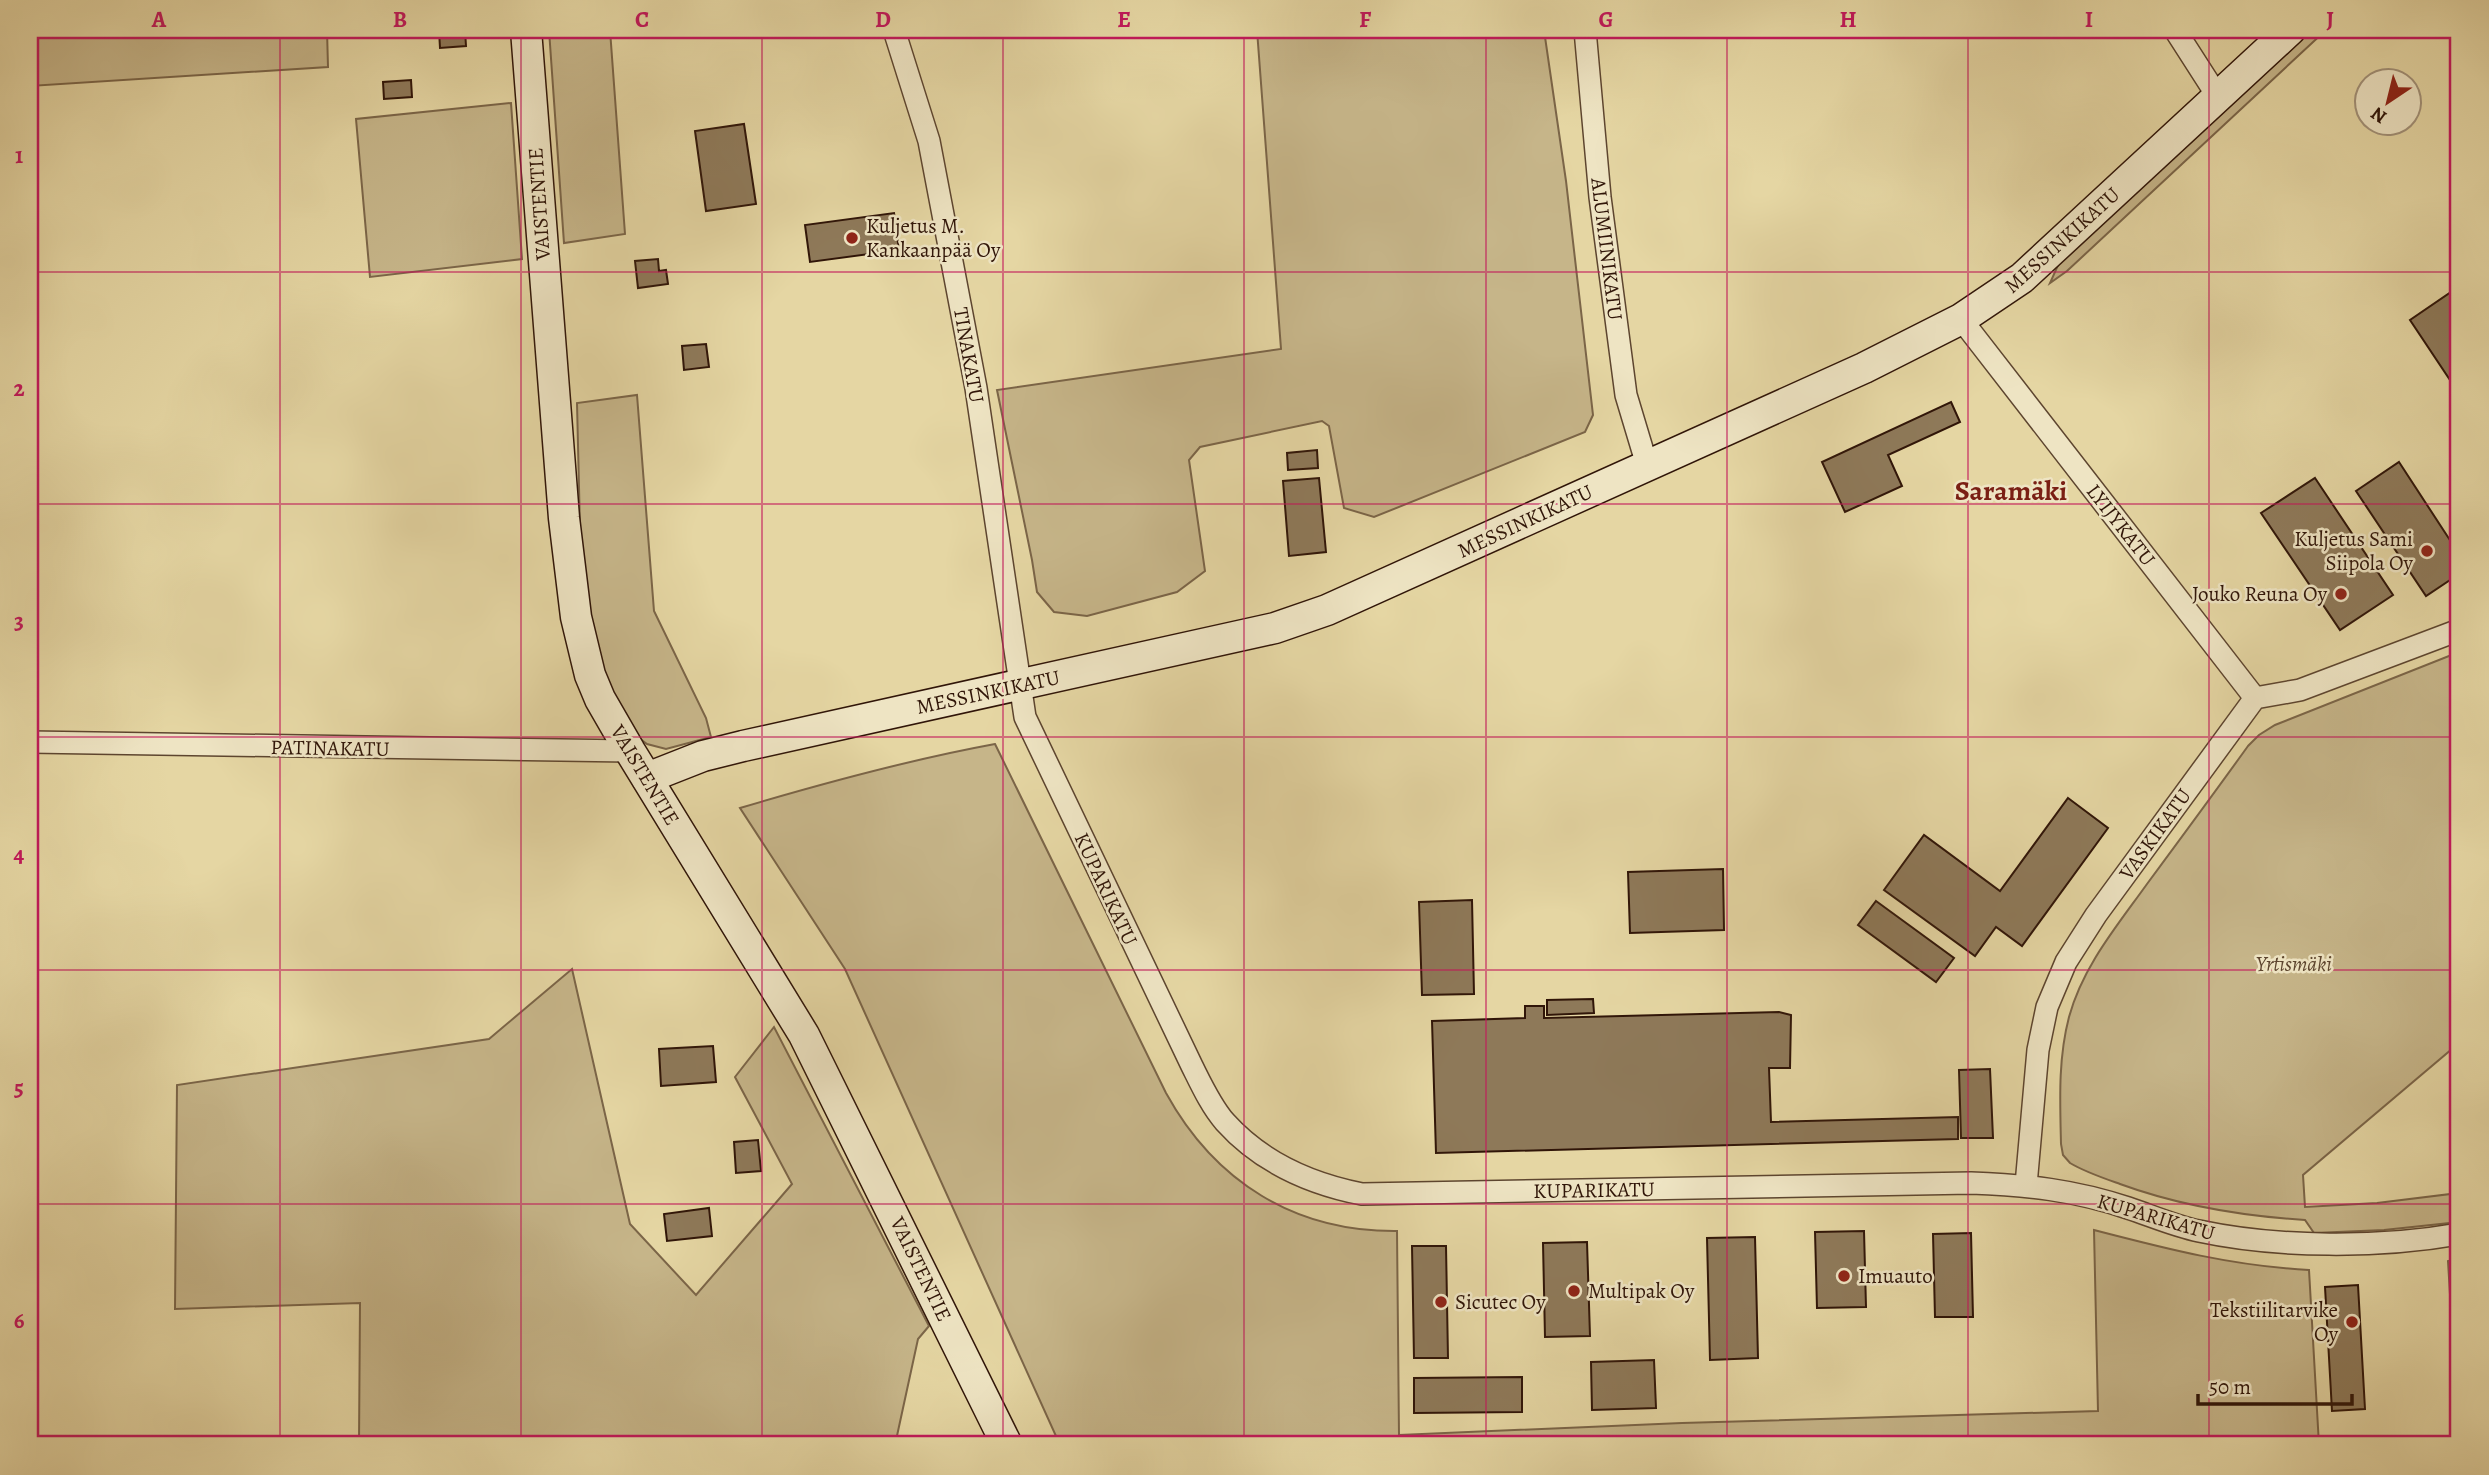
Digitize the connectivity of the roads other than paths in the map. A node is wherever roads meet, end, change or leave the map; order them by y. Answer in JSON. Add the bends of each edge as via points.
{"nodes":[{"id":1,"x":526,"y":30,"type":"edge"},
{"id":2,"x":894,"y":30,"type":"edge"},
{"id":3,"x":1585,"y":30,"type":"edge"},
{"id":4,"x":2175,"y":30,"type":"edge"},
{"id":5,"x":2290,"y":30,"type":"edge"},
{"id":6,"x":2218,"y":97,"type":"junction"},
{"id":7,"x":1961,"y":319,"type":"junction"},
{"id":8,"x":1647,"y":465,"type":"junction"},
{"id":9,"x":2459,"y":630,"type":"edge"},
{"id":10,"x":1019,"y":685,"type":"junction"},
{"id":11,"x":2255,"y":698,"type":"junction"},
{"id":12,"x":30,"y":742,"type":"edge"},
{"id":13,"x":629,"y":751,"type":"junction"},
{"id":14,"x":647,"y":778,"type":"junction"},
{"id":15,"x":2026,"y":1185,"type":"junction"},
{"id":16,"x":2459,"y":1234,"type":"edge"},
{"id":17,"x":1007,"y":1445,"type":"edge"}],
"edges":[{"from":1,"to":13,"type":"street","name":"VAISTENTIE","via":[[576,617],[590,675]]},
{"from":2,"to":10,"type":"street","name":"TINAKATU","via":[[931,150],[976,388]]},
{"from":3,"to":8,"type":"street","name":"ALUMIINIKATU","via":[[1600,197],[1626,395]]},
{"from":4,"to":6,"type":"street"},
{"from":5,"to":6,"type":"street","name":"MESSINKIKATU"},
{"from":6,"to":7,"type":"street","name":"MESSINKIKATU","via":[[2022,278]]},
{"from":7,"to":8,"type":"street","name":"MESSINKIKATU","via":[[1864,368]]},
{"from":7,"to":11,"type":"street","name":"LYIJYKATU"},
{"from":8,"to":10,"type":"street","name":"MESSINKIKATU","via":[[1327,610],[1275,628]]},
{"from":9,"to":11,"type":"street","via":[[2300,690]]},
{"from":10,"to":14,"type":"street","name":"MESSINKIKATU","via":[[730,749]]},
{"from":10,"to":15,"type":"street","name":"KUPARIKATU","via":[[1025,717],[1206,1093],[1224,1121],[1247,1143],[1307,1179],[1373,1194]]},
{"from":11,"to":15,"type":"street","name":"VASKIKATU","via":[[2095,915],[2066,962],[2047,1007],[2038,1050]]},
{"from":12,"to":13,"type":"street","name":"PATINAKATU"},
{"from":13,"to":14,"type":"street","name":"VAISTENTIE"},
{"from":14,"to":17,"type":"street","name":"VAISTENTIE","via":[[804,1035]]},
{"from":15,"to":16,"type":"street","name":"KUPARIKATU","via":[[2127,1208],[2199,1231],[2256,1241],[2343,1243],[2428,1240]]}]}
